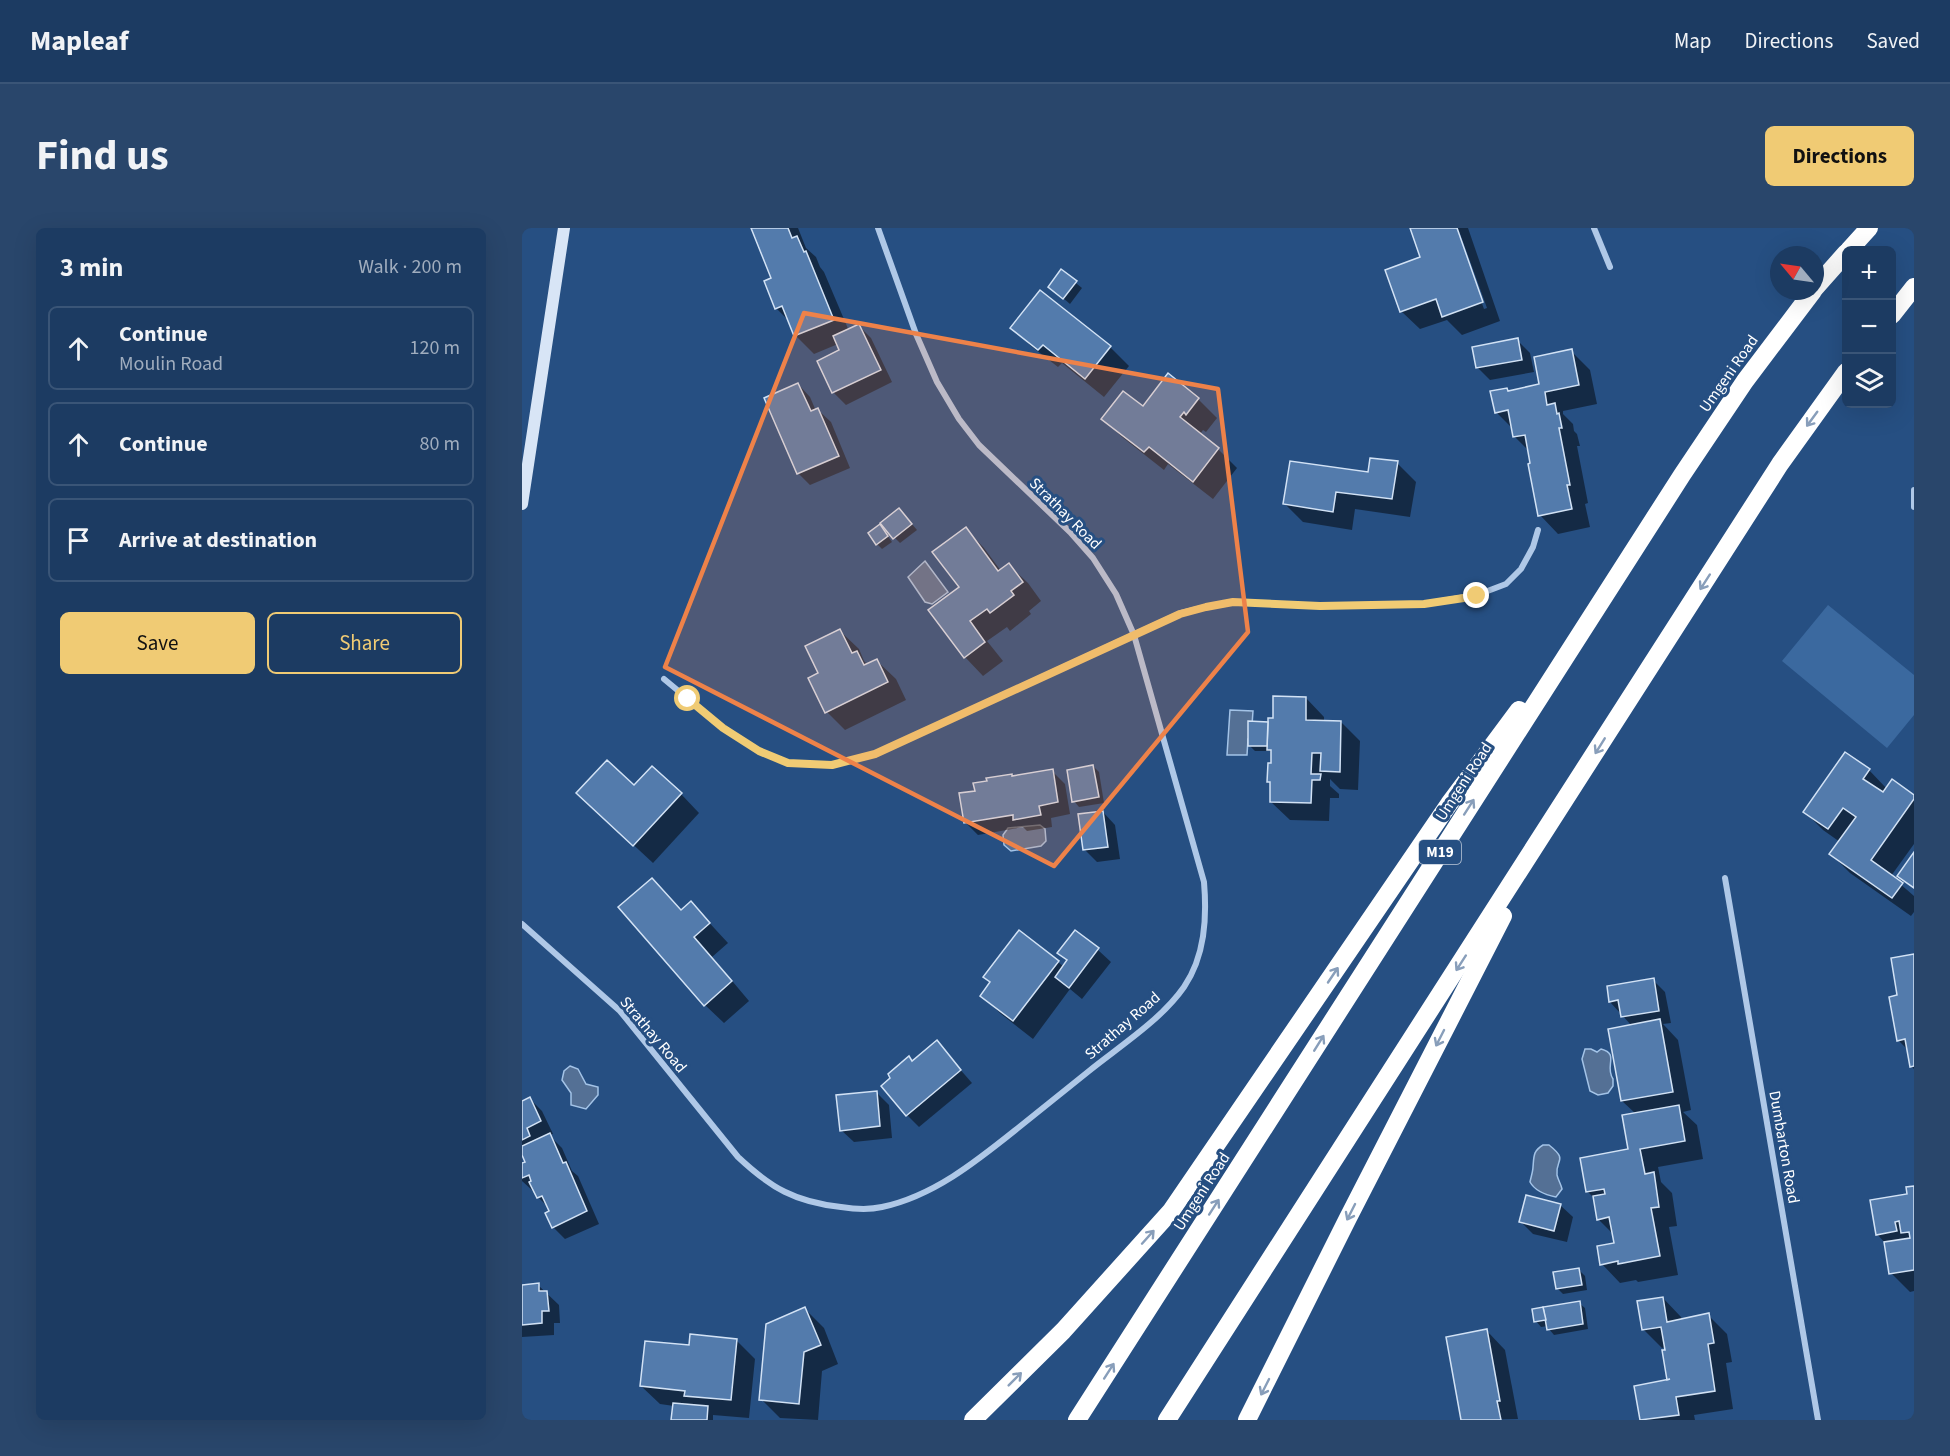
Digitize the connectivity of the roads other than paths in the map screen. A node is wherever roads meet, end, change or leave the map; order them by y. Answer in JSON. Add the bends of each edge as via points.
{"nodes":[{"id":1,"x":564,"y":228,"type":"edge"},
{"id":2,"x":878,"y":228,"type":"edge"},
{"id":3,"x":1593,"y":228,"type":"edge"},
{"id":4,"x":1869,"y":228,"type":"edge"},
{"id":5,"x":1853,"y":246,"type":"edge"},
{"id":6,"x":1842,"y":259,"type":"edge"},
{"id":7,"x":1610,"y":267,"type":"dead end"},
{"id":8,"x":1824,"y":279,"type":"edge"},
{"id":9,"x":1914,"y":287,"type":"edge"},
{"id":10,"x":1806,"y":300,"type":"edge"},
{"id":11,"x":1896,"y":310,"type":"edge"},
{"id":12,"x":1842,"y":378,"type":"edge"},
{"id":13,"x":1914,"y":490,"type":"edge"},
{"id":14,"x":522,"y":504,"type":"edge"},
{"id":15,"x":1914,"y":507,"type":"edge"},
{"id":16,"x":1538,"y":530,"type":"dead end"},
{"id":17,"x":1622,"y":569,"type":"junction"},
{"id":18,"x":1134,"y":635,"type":"junction"},
{"id":19,"x":664,"y":679,"type":"dead end"},
{"id":20,"x":1554,"y":818,"type":"junction"},
{"id":21,"x":1725,"y":878,"type":"dead end"},
{"id":22,"x":522,"y":924,"type":"edge"},
{"id":23,"x":973,"y":1420,"type":"edge"},
{"id":24,"x":1077,"y":1420,"type":"edge"},
{"id":25,"x":1167,"y":1420,"type":"edge"},
{"id":26,"x":1247,"y":1420,"type":"edge"},
{"id":27,"x":1818,"y":1420,"type":"edge"}],
"edges":[{"from":1,"to":14,"type":"main road"},
{"from":2,"to":18,"type":"street","name":"Strathay Road","via":[[916,334],[959,419],[979,445],[1094,558]]},
{"from":3,"to":7,"type":"street"},
{"from":4,"to":5,"type":"highway","name":"Umgeni Road","number":"M19"},
{"from":6,"to":8,"type":"highway","name":"Umgeni Road","number":"M19"},
{"from":9,"to":11,"type":"highway"},
{"from":10,"to":17,"type":"highway","name":"Umgeni Road","number":"M19","via":[[1745,381]]},
{"from":12,"to":20,"type":"highway","one_way":true,"via":[[1780,464]]},
{"from":13,"to":15,"type":"street"},
{"from":16,"to":18,"type":"street","via":[[1521,569],[1506,584],[1477,596],[1424,604],[1320,606],[1233,602],[1180,614]]},
{"from":23,"to":17,"type":"highway","one_way":true,"via":[[1063,1331],[1171,1211],[1449,804]]},
{"from":24,"to":17,"type":"highway","name":"Umgeni Road","number":"M19","one_way":true},
{"from":18,"to":19,"type":"street","via":[[875,754],[832,765],[788,763],[759,751],[723,728]]},
{"from":18,"to":22,"type":"street","name":"Strathay Road","via":[[1204,882],[1206,906],[1197,961],[1184,987],[1156,1017],[974,1163],[936,1186],[880,1208],[818,1204],[785,1193],[738,1157],[620,1011]]},
{"from":20,"to":25,"type":"highway","one_way":true},
{"from":20,"to":26,"type":"highway","one_way":true},
{"from":21,"to":27,"type":"street","name":"Dumbarton Road"}]}
